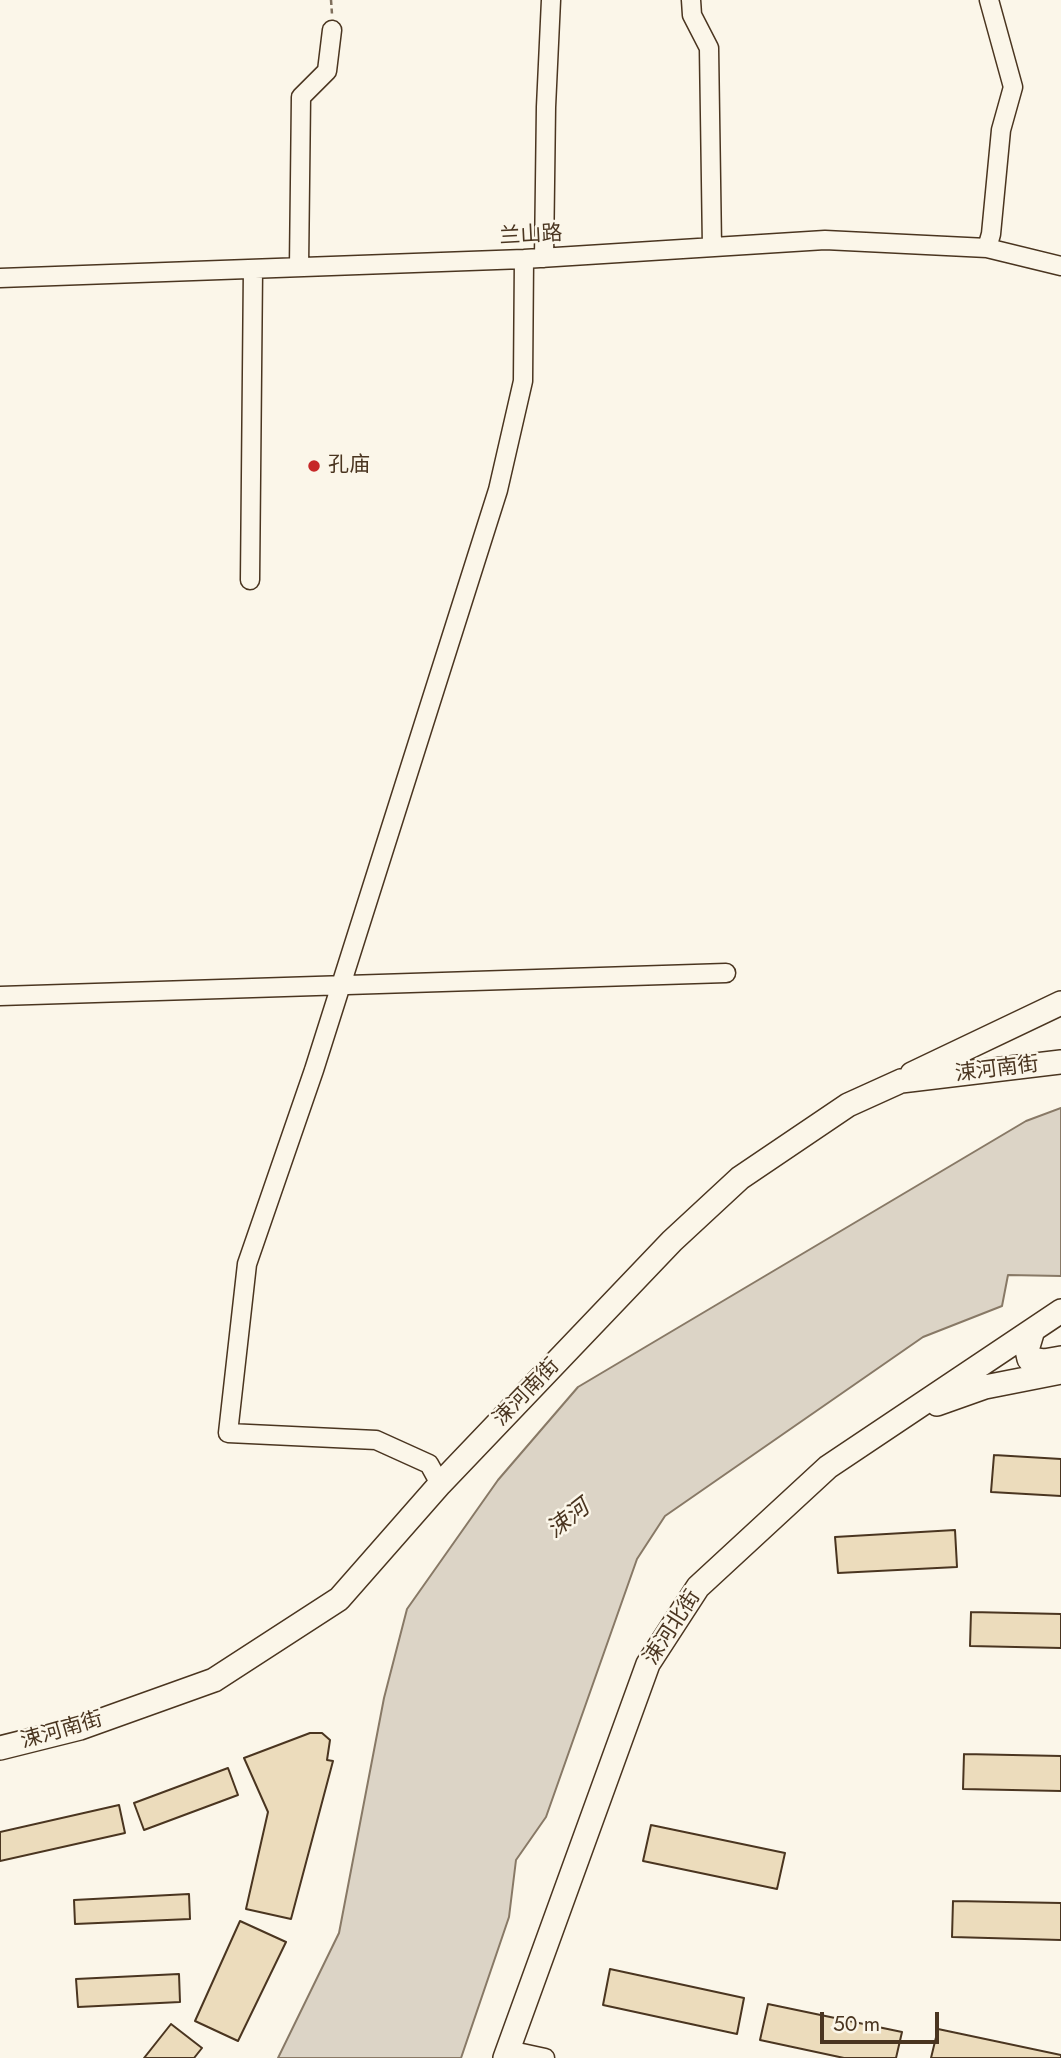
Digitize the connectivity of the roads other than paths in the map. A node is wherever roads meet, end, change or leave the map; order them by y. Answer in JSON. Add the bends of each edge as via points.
{"nodes":[{"id":1,"x":551,"y":0,"type":"edge"},
{"id":2,"x":691,"y":0,"type":"edge"},
{"id":3,"x":989,"y":0,"type":"edge"},
{"id":4,"x":332,"y":30,"type":"dead end"},
{"id":5,"x":712,"y":247,"type":"junction"},
{"id":6,"x":986,"y":248,"type":"junction"},
{"id":7,"x":544,"y":258,"type":"junction"},
{"id":8,"x":524,"y":260,"type":"junction"},
{"id":9,"x":1061,"y":266,"type":"edge"},
{"id":10,"x":299,"y":267,"type":"junction"},
{"id":11,"x":253,"y":269,"type":"junction"},
{"id":12,"x":0,"y":278,"type":"edge"},
{"id":13,"x":250,"y":580,"type":"dead end"},
{"id":14,"x":726,"y":973,"type":"dead end"},
{"id":15,"x":341,"y":985,"type":"junction"},
{"id":16,"x":0,"y":996,"type":"edge"},
{"id":17,"x":1061,"y":1003,"type":"edge"},
{"id":18,"x":1061,"y":1014,"type":"edge"},
{"id":19,"x":1061,"y":1062,"type":"edge"},
{"id":20,"x":998,"y":1071,"type":"junction"},
{"id":21,"x":848,"y":1105,"type":"junction"},
{"id":22,"x":1061,"y":1311,"type":"edge"},
{"id":23,"x":1033,"y":1331,"type":"junction"},
{"id":24,"x":1061,"y":1358,"type":"edge"},
{"id":25,"x":1061,"y":1372,"type":"edge"},
{"id":26,"x":905,"y":1416,"type":"junction"},
{"id":27,"x":440,"y":1484,"type":"junction"},
{"id":28,"x":0,"y":1748,"type":"edge"},
{"id":29,"x":506,"y":2054,"type":"edge"},
{"id":30,"x":545,"y":2058,"type":"edge"}],
"edges":[{"from":1,"to":7,"type":"street"},
{"from":2,"to":5,"type":"street","via":[[692,15],[709,48]]},
{"from":3,"to":6,"type":"street","via":[[1013,87],[1000,130]]},
{"from":4,"to":10,"type":"street","via":[[327,71],[301,97]]},
{"from":5,"to":6,"type":"street","name":"兰山路","via":[[825,240]]},
{"from":5,"to":7,"type":"street","name":"兰山路"},
{"from":6,"to":9,"type":"street","name":"兰山路"},
{"from":7,"to":8,"type":"street","name":"兰山路"},
{"from":8,"to":10,"type":"street","name":"兰山路"},
{"from":8,"to":15,"type":"street","via":[[523,381],[498,490]]},
{"from":10,"to":11,"type":"street","name":"兰山路"},
{"from":11,"to":12,"type":"street","name":"兰山路"},
{"from":11,"to":13,"type":"street"},
{"from":14,"to":15,"type":"street"},
{"from":15,"to":16,"type":"street"},
{"from":15,"to":27,"type":"street","via":[[247,1264],[228,1433],[376,1440],[429,1464]]},
{"from":17,"to":21,"type":"main road"},
{"from":18,"to":20,"type":"main road","via":[[988,1047],[986,1059]]},
{"from":19,"to":20,"type":"main road","name":"涑河南街"},
{"from":20,"to":21,"type":"main road","name":"涑河南街","via":[[901,1081]]},
{"from":21,"to":27,"type":"main road","name":"涑河南街","via":[[740,1178],[672,1241]]},
{"from":22,"to":23,"type":"main road","name":"涑河北街"},
{"from":23,"to":24,"type":"main road","via":[[1029,1359]]},
{"from":23,"to":26,"type":"main road","name":"涑河北街"},
{"from":25,"to":26,"type":"main road","via":[[985,1387]]},
{"from":26,"to":29,"type":"main road","name":"涑河北街","via":[[828,1466],[698,1587],[648,1664]]},
{"from":27,"to":28,"type":"main road","name":"涑河南街","via":[[340,1600],[214,1680],[80,1728]]},
{"from":29,"to":30,"type":"street"}]}
